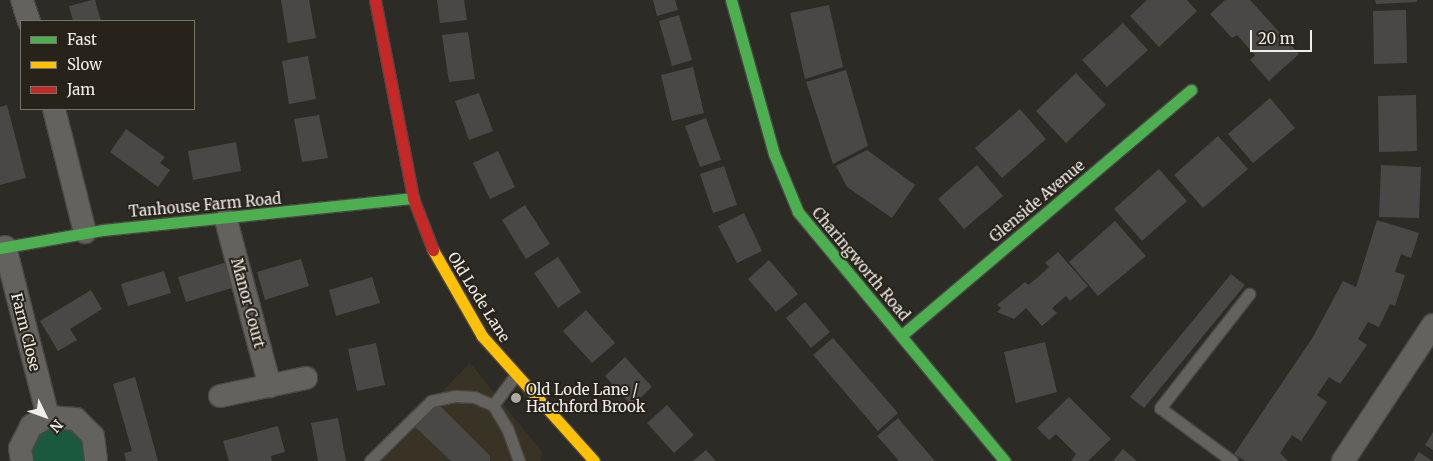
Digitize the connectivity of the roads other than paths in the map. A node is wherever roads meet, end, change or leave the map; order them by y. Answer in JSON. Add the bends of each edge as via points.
{"nodes":[{"id":1,"x":22,"y":0,"type":"edge"},
{"id":2,"x":375,"y":0,"type":"edge"},
{"id":3,"x":731,"y":0,"type":"edge"},
{"id":4,"x":29,"y":20,"type":"edge"},
{"id":5,"x":1192,"y":90,"type":"dead end"},
{"id":6,"x":54,"y":110,"type":"edge"},
{"id":7,"x":413,"y":198,"type":"junction"},
{"id":8,"x":226,"y":220,"type":"junction"},
{"id":9,"x":85,"y":232,"type":"junction"},
{"id":10,"x":2,"y":247,"type":"edge"},
{"id":11,"x":1250,"y":294,"type":"dead end"},
{"id":12,"x":1433,"y":325,"type":"edge"},
{"id":13,"x":902,"y":336,"type":"junction"},
{"id":14,"x":515,"y":376,"type":"junction"},
{"id":15,"x":306,"y":378,"type":"dead end"},
{"id":16,"x":270,"y":386,"type":"junction"},
{"id":17,"x":220,"y":396,"type":"dead end"},
{"id":18,"x":493,"y":405,"type":"junction"},
{"id":19,"x":48,"y":417,"type":"junction"},
{"id":20,"x":22,"y":461,"type":"edge"},
{"id":21,"x":96,"y":461,"type":"edge"},
{"id":22,"x":370,"y":461,"type":"edge"},
{"id":23,"x":519,"y":461,"type":"edge"},
{"id":24,"x":594,"y":461,"type":"edge"},
{"id":25,"x":1005,"y":461,"type":"edge"},
{"id":26,"x":1232,"y":461,"type":"edge"},
{"id":27,"x":1344,"y":461,"type":"edge"}],
"edges":[{"from":1,"to":4,"type":"street"},
{"from":2,"to":7,"type":"street","name":"Old Lode Lane"},
{"from":3,"to":13,"type":"street","name":"Charingworth Road","via":[[774,154],[798,212]]},
{"from":5,"to":13,"type":"street","name":"Glenside Avenue"},
{"from":6,"to":9,"type":"street"},
{"from":7,"to":8,"type":"street","name":"Tanhouse Farm Road"},
{"from":7,"to":14,"type":"street","name":"Old Lode Lane","via":[[438,263],[482,336]]},
{"from":8,"to":9,"type":"street","name":"Tanhouse Farm Road"},
{"from":8,"to":16,"type":"street","name":"Manor Court"},
{"from":9,"to":10,"type":"street","name":"Tanhouse Farm Road"},
{"from":10,"to":19,"type":"street","name":"Farm Close"},
{"from":11,"to":26,"type":"lane","via":[[1160,408]]},
{"from":12,"to":27,"type":"street"},
{"from":13,"to":25,"type":"street","name":"Charingworth Road"},
{"from":14,"to":18,"type":"lane"},
{"from":14,"to":24,"type":"street","name":"Old Lode Lane"},
{"from":15,"to":16,"type":"street"},
{"from":16,"to":17,"type":"street"},
{"from":18,"to":22,"type":"lane","via":[[474,397],[455,396],[431,401]]},
{"from":18,"to":23,"type":"lane"},
{"from":19,"to":20,"type":"street","via":[[31,426],[20,448]]},
{"from":19,"to":21,"type":"street","via":[[76,419],[93,436]]}]}
